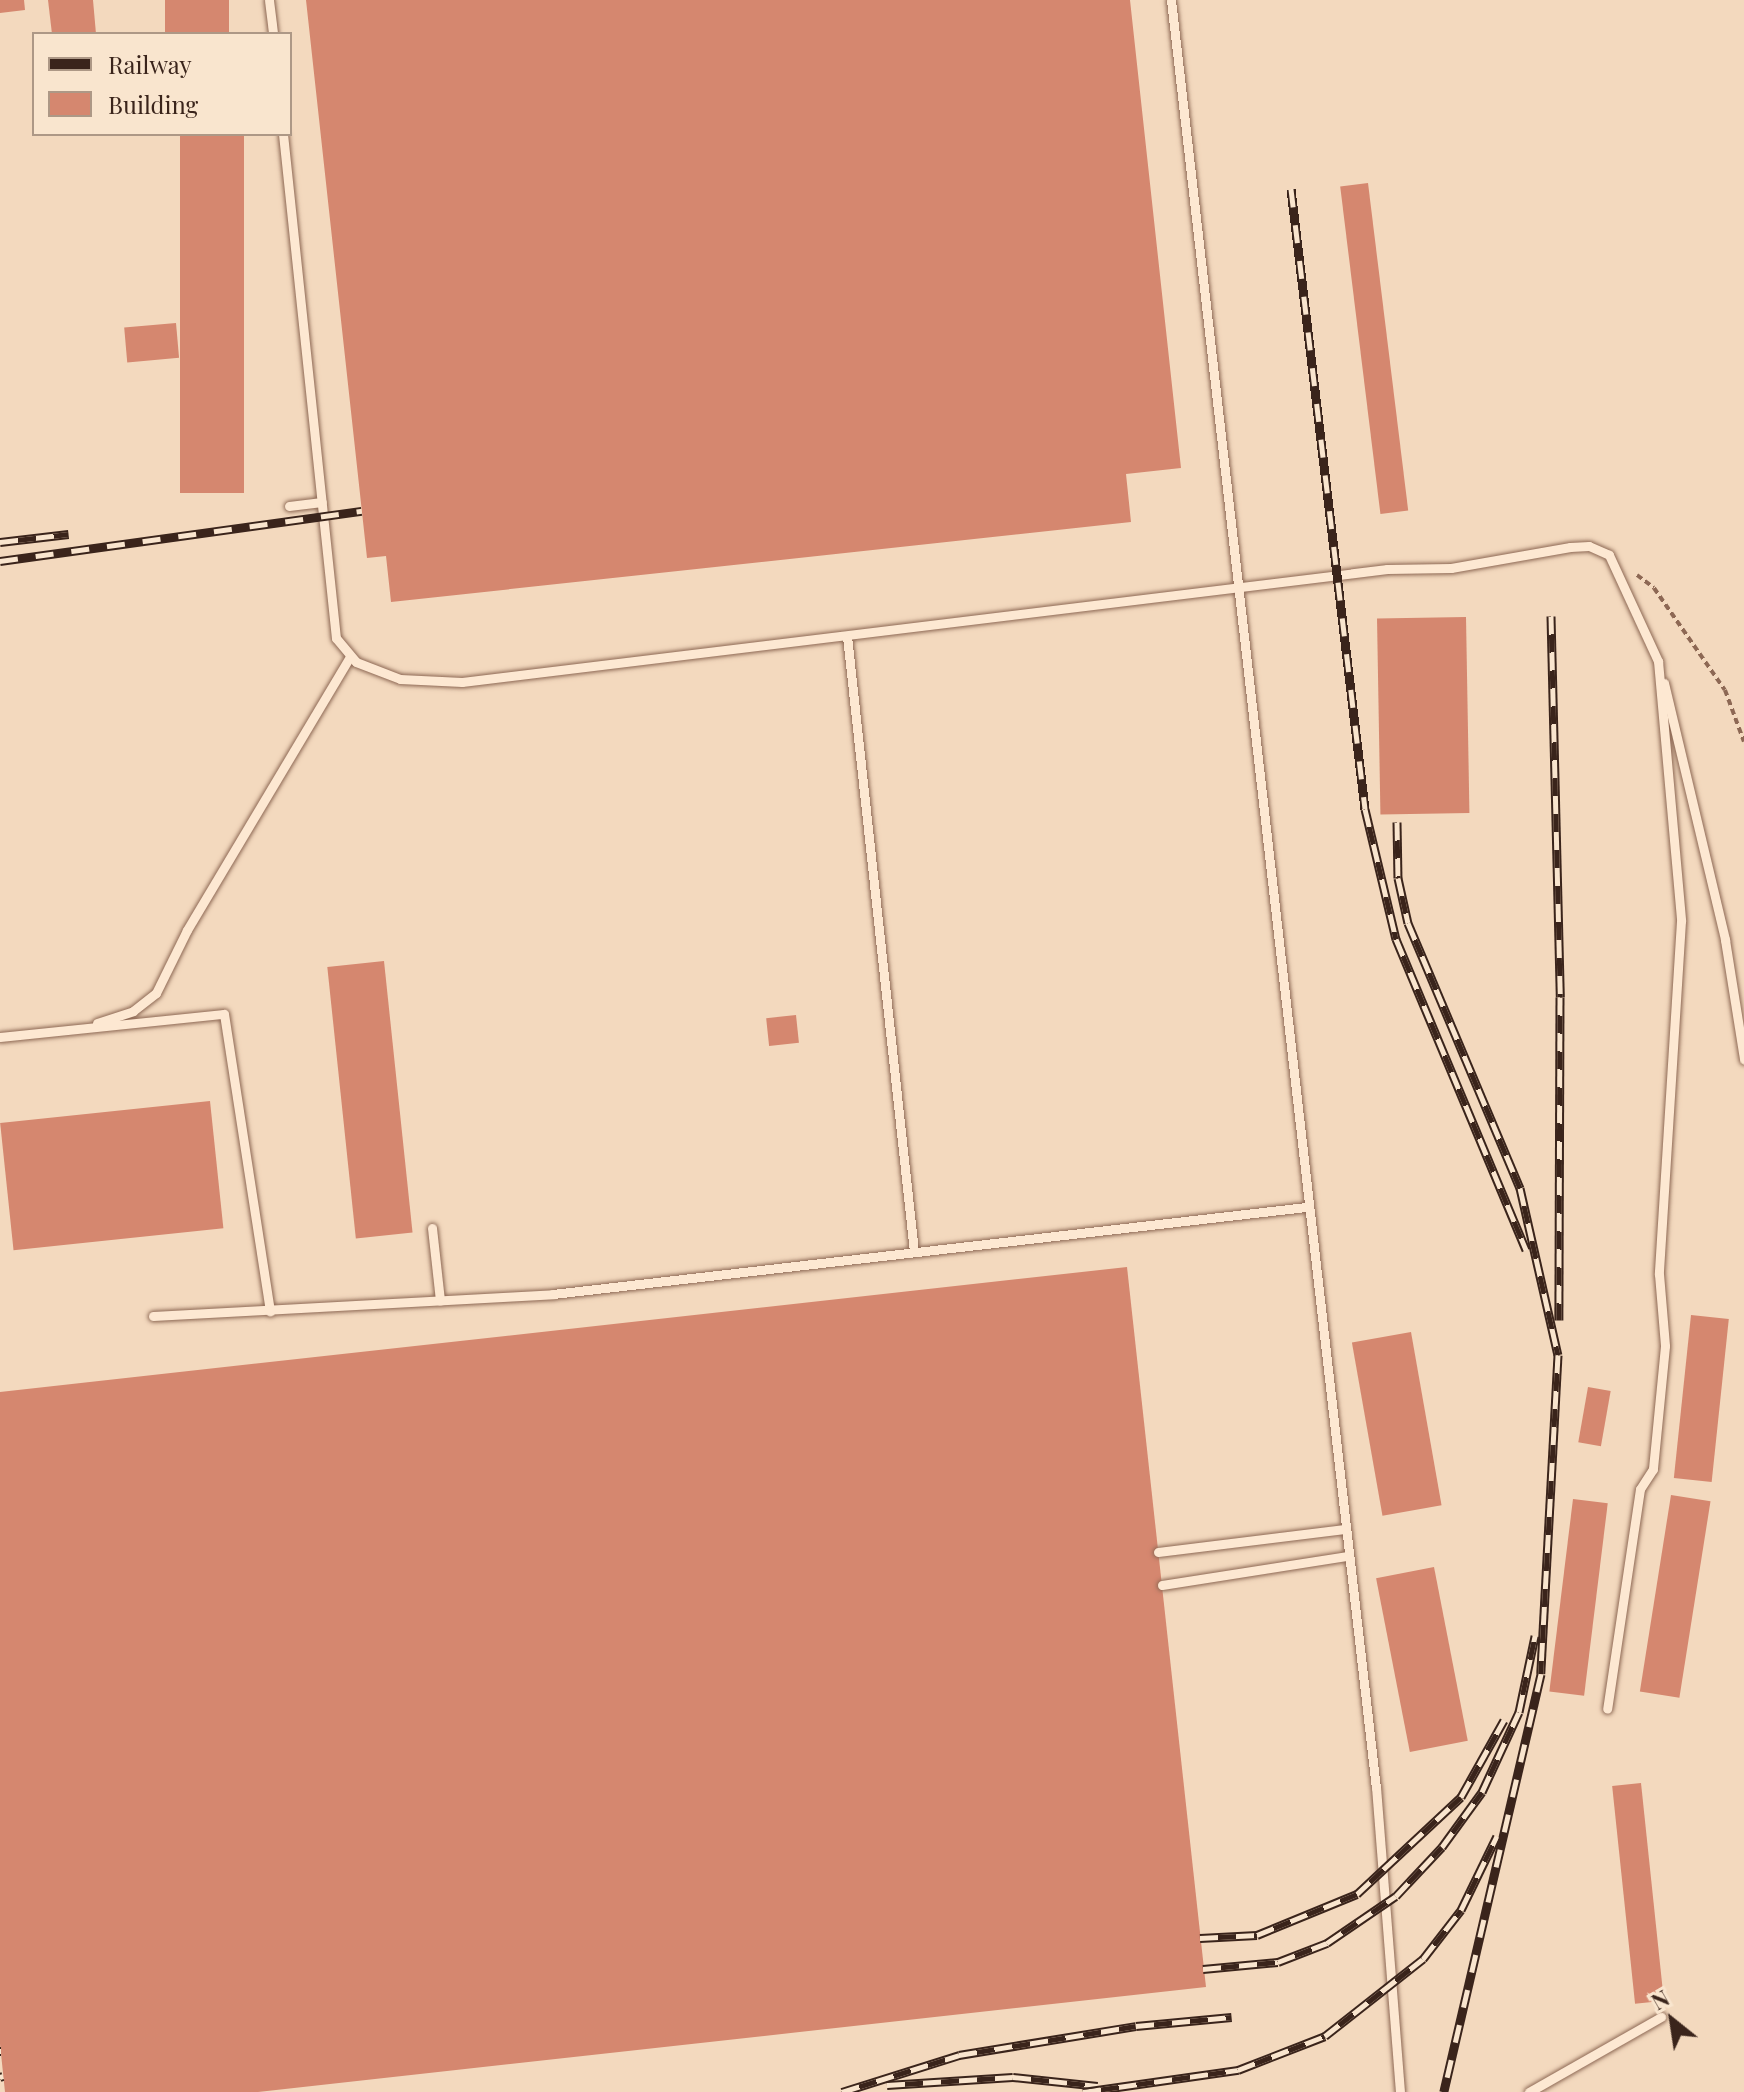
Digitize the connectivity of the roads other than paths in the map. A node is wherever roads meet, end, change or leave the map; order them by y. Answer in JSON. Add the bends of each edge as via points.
{"nodes":[{"id":1,"x":269,"y":0,"type":"edge"},
{"id":2,"x":1171,"y":0,"type":"edge"},
{"id":3,"x":273,"y":32,"type":"edge"},
{"id":4,"x":283,"y":136,"type":"edge"},
{"id":5,"x":322,"y":502,"type":"junction"},
{"id":6,"x":289,"y":506,"type":"dead end"},
{"id":7,"x":1236,"y":591,"type":"junction"},
{"id":8,"x":847,"y":636,"type":"junction"},
{"id":9,"x":350,"y":657,"type":"junction"},
{"id":10,"x":1658,"y":661,"type":"junction"},
{"id":11,"x":83,"y":1028,"type":"junction"},
{"id":12,"x":0,"y":1037,"type":"edge"},
{"id":13,"x":1744,"y":1059,"type":"edge"},
{"id":14,"x":1306,"y":1207,"type":"junction"},
{"id":15,"x":432,"y":1228,"type":"dead end"},
{"id":16,"x":914,"y":1252,"type":"junction"},
{"id":17,"x":440,"y":1301,"type":"junction"},
{"id":18,"x":270,"y":1311,"type":"junction"},
{"id":19,"x":153,"y":1316,"type":"dead end"},
{"id":20,"x":1345,"y":1529,"type":"junction"},
{"id":21,"x":1158,"y":1552,"type":"dead end"},
{"id":22,"x":1348,"y":1556,"type":"junction"},
{"id":23,"x":1162,"y":1585,"type":"dead end"},
{"id":24,"x":1607,"y":1709,"type":"dead end"},
{"id":25,"x":1661,"y":2017,"type":"dead end"},
{"id":26,"x":1400,"y":2092,"type":"edge"},
{"id":27,"x":1529,"y":2092,"type":"edge"}],
"edges":[{"from":1,"to":3,"type":"lane"},
{"from":2,"to":7,"type":"lane"},
{"from":4,"to":5,"type":"lane"},
{"from":5,"to":6,"type":"lane"},
{"from":5,"to":9,"type":"lane","via":[[336,638]]},
{"from":7,"to":8,"type":"lane"},
{"from":7,"to":10,"type":"lane","via":[[1387,569],[1451,568],[1500,555],[1589,546],[1609,555]]},
{"from":7,"to":14,"type":"lane"},
{"from":8,"to":9,"type":"lane","via":[[433,684],[400,679]]},
{"from":8,"to":16,"type":"lane"},
{"from":9,"to":11,"type":"lane","via":[[187,930],[156,993],[133,1011]]},
{"from":10,"to":13,"type":"lane","via":[[1695,802]]},
{"from":10,"to":24,"type":"lane","via":[[1681,891],[1659,1274],[1665,1346],[1653,1469],[1640,1489]]},
{"from":11,"to":12,"type":"lane"},
{"from":11,"to":18,"type":"lane","via":[[224,1014]]},
{"from":14,"to":16,"type":"lane"},
{"from":14,"to":20,"type":"lane"},
{"from":15,"to":17,"type":"lane"},
{"from":16,"to":17,"type":"lane","via":[[553,1294]]},
{"from":17,"to":18,"type":"lane"},
{"from":18,"to":19,"type":"lane"},
{"from":20,"to":21,"type":"lane"},
{"from":20,"to":22,"type":"lane"},
{"from":22,"to":23,"type":"lane"},
{"from":22,"to":26,"type":"lane","via":[[1376,1787]]},
{"from":25,"to":27,"type":"lane"}]}
